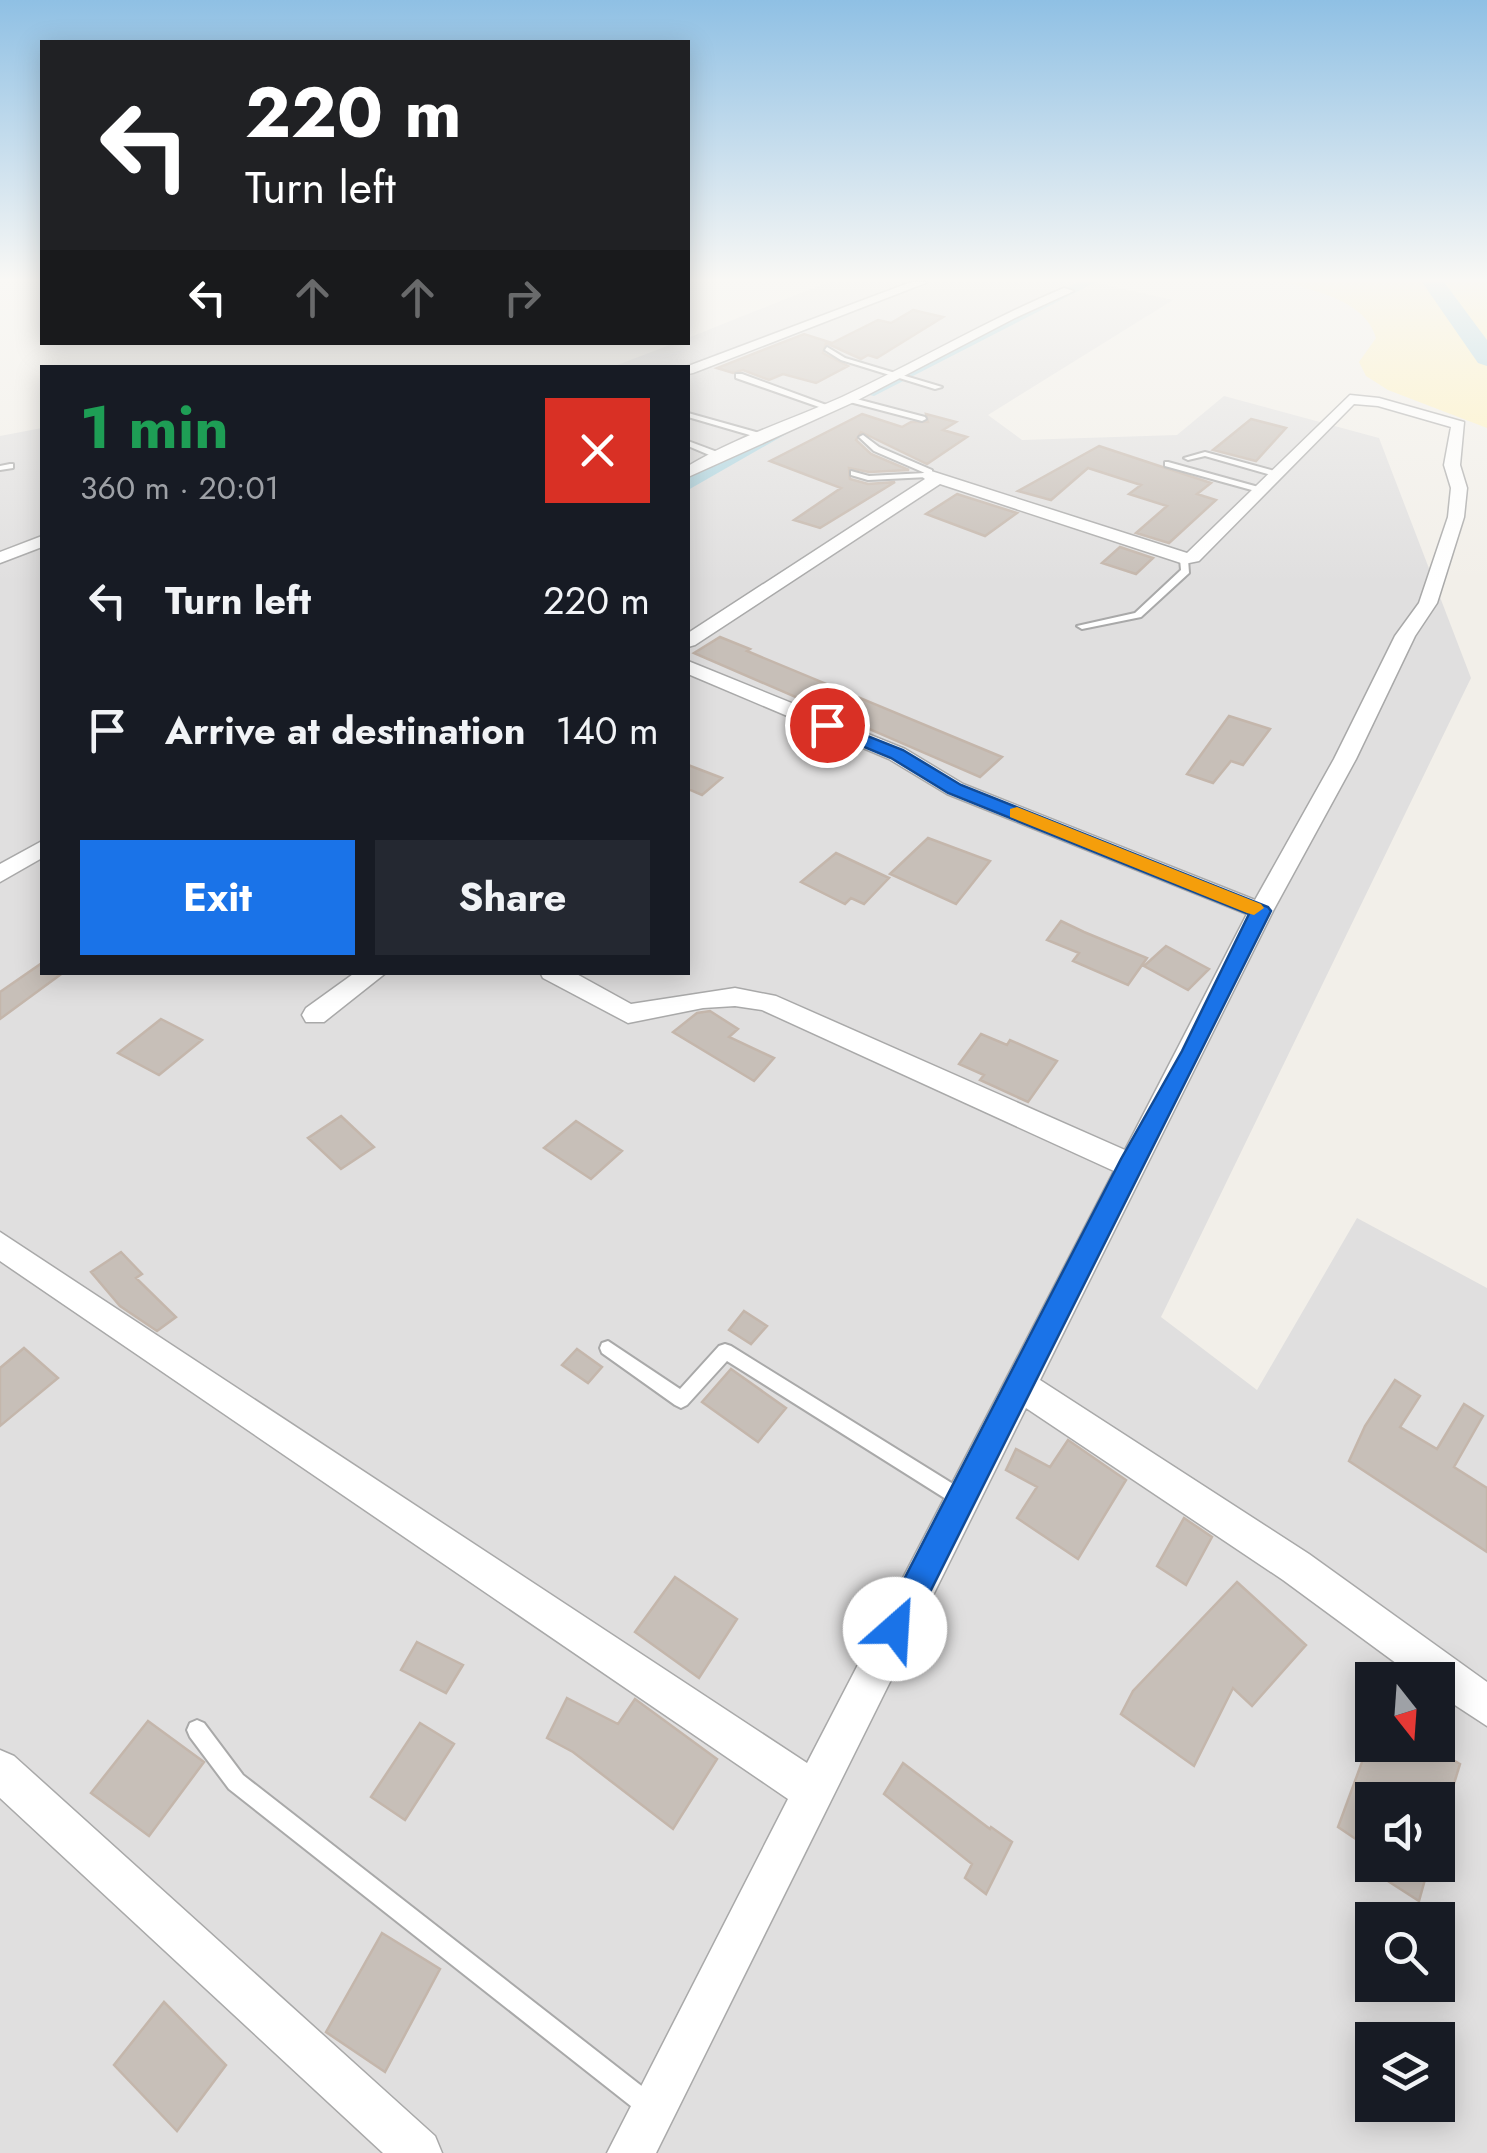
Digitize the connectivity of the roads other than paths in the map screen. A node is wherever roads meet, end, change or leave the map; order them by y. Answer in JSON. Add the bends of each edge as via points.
{"nodes":[{"id":1,"x":757,"y":382,"type":"edge"},
{"id":2,"x":881,"y":382,"type":"edge"},
{"id":3,"x":920,"y":382,"type":"edge"},
{"id":4,"x":938,"y":388,"type":"dead end"},
{"id":5,"x":849,"y":399,"type":"junction"},
{"id":6,"x":824,"y":406,"type":"junction"},
{"id":7,"x":690,"y":416,"type":"edge"},
{"id":8,"x":922,"y":419,"type":"dead end"},
{"id":9,"x":760,"y":436,"type":"junction"},
{"id":10,"x":863,"y":437,"type":"dead end"},
{"id":11,"x":690,"y":444,"type":"edge"},
{"id":12,"x":718,"y":454,"type":"junction"},
{"id":13,"x":1188,"y":458,"type":"dead end"},
{"id":14,"x":1168,"y":464,"type":"dead end"},
{"id":15,"x":690,"y":471,"type":"edge"},
{"id":16,"x":854,"y":473,"type":"dead end"},
{"id":17,"x":932,"y":477,"type":"junction"},
{"id":18,"x":1267,"y":482,"type":"junction"},
{"id":19,"x":38,"y":545,"type":"edge"},
{"id":20,"x":0,"y":558,"type":"edge"},
{"id":21,"x":1184,"y":559,"type":"junction"},
{"id":22,"x":1082,"y":626,"type":"dead end"},
{"id":23,"x":690,"y":641,"type":"edge"},
{"id":24,"x":690,"y":668,"type":"edge"},
{"id":25,"x":40,"y":849,"type":"edge"},
{"id":26,"x":0,"y":874,"type":"edge"},
{"id":27,"x":1261,"y":911,"type":"junction"},
{"id":28,"x":371,"y":975,"type":"edge"},
{"id":29,"x":557,"y":975,"type":"edge"},
{"id":30,"x":315,"y":1016,"type":"dead end"},
{"id":31,"x":1129,"y":1165,"type":"junction"},
{"id":32,"x":0,"y":1245,"type":"edge"},
{"id":33,"x":608,"y":1348,"type":"dead end"},
{"id":34,"x":1020,"y":1385,"type":"junction"},
{"id":35,"x":960,"y":1498,"type":"junction"},
{"id":36,"x":1487,"y":1706,"type":"edge"},
{"id":37,"x":197,"y":1730,"type":"dead end"},
{"id":38,"x":0,"y":1770,"type":"edge"},
{"id":39,"x":814,"y":1792,"type":"junction"},
{"id":40,"x":653,"y":2110,"type":"junction"},
{"id":41,"x":418,"y":2153,"type":"edge"},
{"id":42,"x":631,"y":2153,"type":"edge"}],
"edges":[{"from":1,"to":6,"type":"lane"},
{"from":2,"to":5,"type":"street"},
{"from":3,"to":4,"type":"lane"},
{"from":5,"to":6,"type":"street"},
{"from":5,"to":8,"type":"lane"},
{"from":6,"to":9,"type":"street"},
{"from":7,"to":9,"type":"lane"},
{"from":9,"to":12,"type":"street"},
{"from":10,"to":17,"type":"lane"},
{"from":11,"to":12,"type":"lane"},
{"from":12,"to":15,"type":"street"},
{"from":13,"to":18,"type":"lane","via":[[1205,454]]},
{"from":14,"to":18,"type":"lane"},
{"from":16,"to":17,"type":"lane"},
{"from":17,"to":21,"type":"street"},
{"from":17,"to":23,"type":"street"},
{"from":18,"to":21,"type":"street"},
{"from":18,"to":27,"type":"street","via":[[1350,399],[1451,421],[1460,430],[1452,466],[1459,488],[1456,517],[1428,603]]},
{"from":19,"to":20,"type":"street"},
{"from":21,"to":22,"type":"lane","via":[[1186,571],[1146,609]]},
{"from":24,"to":27,"type":"street","via":[[897,754],[955,789]]},
{"from":25,"to":26,"type":"street"},
{"from":27,"to":31,"type":"street"},
{"from":28,"to":30,"type":"street"},
{"from":29,"to":31,"type":"street","via":[[628,1014],[703,1000],[767,1002]]},
{"from":31,"to":34,"type":"street"},
{"from":32,"to":39,"type":"street"},
{"from":33,"to":35,"type":"lane","via":[[681,1400],[725,1350]]},
{"from":34,"to":35,"type":"street"},
{"from":34,"to":36,"type":"street","via":[[1296,1567]]},
{"from":35,"to":39,"type":"street"},
{"from":37,"to":40,"type":"lane","via":[[236,1782]]},
{"from":38,"to":41,"type":"street"},
{"from":39,"to":40,"type":"street"},
{"from":40,"to":42,"type":"street"}]}
